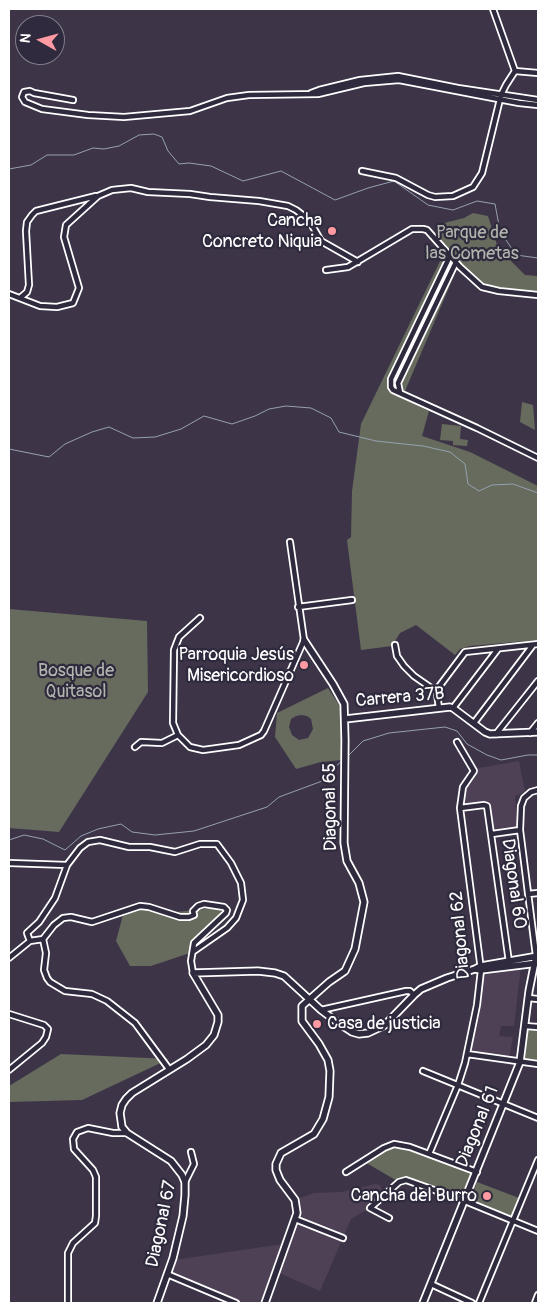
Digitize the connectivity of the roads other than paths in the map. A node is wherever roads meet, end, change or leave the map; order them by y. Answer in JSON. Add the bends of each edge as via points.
{"nodes":[{"id":1,"x":494,"y":9,"type":"edge"},
{"id":2,"x":515,"y":71,"type":"junction"},
{"id":3,"x":538,"y":73,"type":"edge"},
{"id":4,"x":501,"y":97,"type":"junction"},
{"id":5,"x":73,"y":100,"type":"dead end"},
{"id":6,"x":538,"y":100,"type":"edge"},
{"id":7,"x":538,"y":105,"type":"edge"},
{"id":8,"x":362,"y":171,"type":"dead end"},
{"id":9,"x":98,"y":196,"type":"junction"},
{"id":10,"x":450,"y":256,"type":"junction"},
{"id":11,"x":358,"y":262,"type":"junction"},
{"id":12,"x":456,"y":262,"type":"junction"},
{"id":13,"x":326,"y":270,"type":"dead end"},
{"id":14,"x":9,"y":294,"type":"edge"},
{"id":15,"x":538,"y":295,"type":"edge"},
{"id":16,"x":20,"y":298,"type":"junction"},
{"id":17,"x":400,"y":393,"type":"junction"},
{"id":18,"x":538,"y":458,"type":"edge"},
{"id":19,"x":290,"y":542,"type":"dead end"},
{"id":20,"x":352,"y":600,"type":"dead end"},
{"id":21,"x":298,"y":607,"type":"junction"},
{"id":22,"x":200,"y":618,"type":"dead end"},
{"id":23,"x":304,"y":640,"type":"junction"},
{"id":24,"x":395,"y":645,"type":"dead end"},
{"id":25,"x":536,"y":645,"type":"edge"},
{"id":26,"x":498,"y":649,"type":"junction"},
{"id":27,"x":538,"y":681,"type":"edge"},
{"id":28,"x":437,"y":692,"type":"junction"},
{"id":29,"x":439,"y":708,"type":"junction"},
{"id":30,"x":454,"y":708,"type":"junction"},
{"id":31,"x":345,"y":718,"type":"junction"},
{"id":32,"x":474,"y":722,"type":"junction"},
{"id":33,"x":538,"y":723,"type":"edge"},
{"id":34,"x":530,"y":732,"type":"junction"},
{"id":35,"x":538,"y":732,"type":"edge"},
{"id":36,"x":496,"y":734,"type":"junction"},
{"id":37,"x":178,"y":735,"type":"junction"},
{"id":38,"x":457,"y":742,"type":"dead end"},
{"id":39,"x":135,"y":747,"type":"dead end"},
{"id":40,"x":538,"y":790,"type":"edge"},
{"id":41,"x":460,"y":808,"type":"junction"},
{"id":42,"x":520,"y":830,"type":"junction"},
{"id":43,"x":492,"y":834,"type":"junction"},
{"id":44,"x":9,"y":864,"type":"edge"},
{"id":45,"x":67,"y":865,"type":"junction"},
{"id":46,"x":538,"y":892,"type":"edge"},
{"id":47,"x":528,"y":894,"type":"junction"},
{"id":48,"x":43,"y":939,"type":"junction"},
{"id":49,"x":30,"y":941,"type":"junction"},
{"id":50,"x":194,"y":951,"type":"junction"},
{"id":51,"x":537,"y":956,"type":"edge"},
{"id":52,"x":9,"y":958,"type":"edge"},
{"id":53,"x":510,"y":963,"type":"junction"},
{"id":54,"x":536,"y":963,"type":"edge"},
{"id":55,"x":479,"y":969,"type":"junction"},
{"id":56,"x":193,"y":973,"type":"junction"},
{"id":57,"x":414,"y":995,"type":"junction"},
{"id":58,"x":528,"y":998,"type":"junction"},
{"id":59,"x":538,"y":999,"type":"edge"},
{"id":60,"x":310,"y":1000,"type":"junction"},
{"id":61,"x":321,"y":1010,"type":"junction"},
{"id":62,"x":9,"y":1014,"type":"edge"},
{"id":63,"x":525,"y":1026,"type":"junction"},
{"id":64,"x":538,"y":1027,"type":"edge"},
{"id":65,"x":467,"y":1054,"type":"junction"},
{"id":66,"x":520,"y":1062,"type":"junction"},
{"id":67,"x":538,"y":1064,"type":"edge"},
{"id":68,"x":169,"y":1069,"type":"junction"},
{"id":69,"x":9,"y":1070,"type":"edge"},
{"id":70,"x":423,"y":1071,"type":"dead end"},
{"id":71,"x":458,"y":1085,"type":"junction"},
{"id":72,"x":504,"y":1103,"type":"junction"},
{"id":73,"x":538,"y":1118,"type":"edge"},
{"id":74,"x":126,"y":1132,"type":"junction"},
{"id":75,"x":190,"y":1152,"type":"dead end"},
{"id":76,"x":429,"y":1154,"type":"junction"},
{"id":77,"x":538,"y":1160,"type":"edge"},
{"id":78,"x":346,"y":1172,"type":"dead end"},
{"id":79,"x":476,"y":1172,"type":"junction"},
{"id":80,"x":185,"y":1182,"type":"junction"},
{"id":81,"x":465,"y":1201,"type":"junction"},
{"id":82,"x":389,"y":1218,"type":"dead end"},
{"id":83,"x":295,"y":1219,"type":"junction"},
{"id":84,"x":513,"y":1221,"type":"junction"},
{"id":85,"x":538,"y":1231,"type":"edge"},
{"id":86,"x":344,"y":1238,"type":"dead end"},
{"id":87,"x":167,"y":1274,"type":"junction"},
{"id":88,"x":431,"y":1284,"type":"junction"},
{"id":89,"x":538,"y":1295,"type":"edge"},
{"id":90,"x":68,"y":1303,"type":"edge"},
{"id":91,"x":157,"y":1303,"type":"edge"},
{"id":92,"x":236,"y":1303,"type":"edge"},
{"id":93,"x":265,"y":1303,"type":"edge"},
{"id":94,"x":423,"y":1303,"type":"edge"},
{"id":95,"x":472,"y":1303,"type":"edge"},
{"id":96,"x":479,"y":1303,"type":"edge"},
{"id":97,"x":535,"y":1303,"type":"edge"}],
"edges":[{"from":1,"to":2,"type":"street"},
{"from":2,"to":3,"type":"street"},
{"from":2,"to":4,"type":"street"},
{"from":4,"to":5,"type":"street","via":[[398,76],[360,80],[310,94],[249,95],[227,98],[190,111],[124,117],[42,109],[25,102],[22,97],[24,92],[30,91]]},
{"from":4,"to":6,"type":"street"},
{"from":4,"to":7,"type":"street"},
{"from":4,"to":8,"type":"street","via":[[479,180],[462,193],[435,197],[396,178]]},
{"from":9,"to":11,"type":"street","via":[[112,190],[131,188],[281,204],[309,220],[325,244]]},
{"from":9,"to":16,"type":"street","via":[[32,214],[26,232],[29,285]]},
{"from":9,"to":16,"type":"street","via":[[65,227],[64,237],[79,288],[73,303],[40,306]]},
{"from":10,"to":11,"type":"street","via":[[427,230],[416,228]]},
{"from":10,"to":12,"type":"street"},
{"from":10,"to":17,"type":"street","via":[[391,378],[391,387]]},
{"from":11,"to":13,"type":"street"},
{"from":12,"to":15,"type":"street","via":[[482,287]]},
{"from":12,"to":17,"type":"street","via":[[398,383]]},
{"from":14,"to":16,"type":"street"},
{"from":17,"to":18,"type":"street"},
{"from":19,"to":21,"type":"street"},
{"from":20,"to":21,"type":"street"},
{"from":21,"to":23,"type":"street"},
{"from":22,"to":37,"type":"street","via":[[179,637],[174,650],[173,723]]},
{"from":23,"to":31,"type":"street","name":"Diagonal 65","via":[[343,702]]},
{"from":23,"to":37,"type":"street","via":[[261,735],[239,745],[203,750],[190,747]]},
{"from":24,"to":28,"type":"street","via":[[404,666]]},
{"from":25,"to":26,"type":"street"},
{"from":25,"to":32,"type":"street"},
{"from":26,"to":28,"type":"street","via":[[465,652]]},
{"from":26,"to":30,"type":"street"},
{"from":27,"to":36,"type":"street"},
{"from":28,"to":29,"type":"street"},
{"from":29,"to":30,"type":"street","name":"Carrera 37B"},
{"from":29,"to":31,"type":"street","name":"Carrera 37B"},
{"from":30,"to":32,"type":"street","name":"Carrera 37B"},
{"from":31,"to":60,"type":"street","name":"Diagonal 65","via":[[344,843],[348,865],[359,883],[364,902],[355,949],[345,971]]},
{"from":32,"to":36,"type":"street","name":"Carrera 37B","via":[[485,732]]},
{"from":33,"to":34,"type":"street"},
{"from":34,"to":35,"type":"street"},
{"from":34,"to":36,"type":"street"},
{"from":37,"to":39,"type":"street","via":[[162,743],[141,742]]},
{"from":38,"to":41,"type":"street","name":"Diagonal 62","via":[[474,773],[463,787]]},
{"from":40,"to":42,"type":"street","name":"Diagonal 60","via":[[524,798]]},
{"from":41,"to":43,"type":"street","name":"Diagonal 60","via":[[487,806]]},
{"from":41,"to":55,"type":"street","name":"Diagonal 62"},
{"from":42,"to":43,"type":"street"},
{"from":42,"to":47,"type":"street","name":"Diagonal 60"},
{"from":43,"to":53,"type":"street","name":"Diagonal 60"},
{"from":44,"to":45,"type":"street"},
{"from":45,"to":49,"type":"street","via":[[55,898],[39,922],[26,933]]},
{"from":45,"to":50,"type":"street","via":[[84,844],[93,840],[175,852],[200,844],[217,844],[232,863],[241,883],[242,904],[227,928]]},
{"from":46,"to":47,"type":"street"},
{"from":47,"to":51,"type":"street","name":"Diagonal 60"},
{"from":48,"to":49,"type":"street"},
{"from":48,"to":50,"type":"street","via":[[59,920],[68,917],[92,922],[140,906],[184,917],[194,915],[193,911],[204,904],[214,904],[227,910],[194,943]]},
{"from":48,"to":68,"type":"street","via":[[46,946],[45,974],[50,982],[65,990],[98,995],[135,1023]]},
{"from":49,"to":52,"type":"street"},
{"from":50,"to":56,"type":"street","via":[[191,961]]},
{"from":51,"to":53,"type":"street"},
{"from":51,"to":54,"type":"street","name":"Diagonal 61"},
{"from":53,"to":54,"type":"street"},
{"from":53,"to":55,"type":"street"},
{"from":54,"to":58,"type":"street","name":"Diagonal 61"},
{"from":55,"to":57,"type":"street","via":[[447,978]]},
{"from":55,"to":65,"type":"street","name":"Diagonal 62","via":[[477,1005]]},
{"from":56,"to":60,"type":"street","via":[[275,973],[284,976]]},
{"from":56,"to":68,"type":"street","via":[[215,1009],[218,1022],[206,1045]]},
{"from":57,"to":61,"type":"street","via":[[410,991]]},
{"from":57,"to":61,"type":"street","via":[[385,1025],[368,1033],[352,1032]]},
{"from":58,"to":59,"type":"street"},
{"from":58,"to":63,"type":"street","name":"Diagonal 61"},
{"from":60,"to":61,"type":"street"},
{"from":60,"to":83,"type":"street","name":"Diagonal 65","via":[[302,1006],[302,1021],[328,1060],[330,1084],[327,1107],[318,1128],[308,1138],[281,1153],[276,1164],[280,1180],[295,1200]]},
{"from":62,"to":69,"type":"street","via":[[48,1029],[42,1043]]},
{"from":63,"to":64,"type":"street"},
{"from":63,"to":66,"type":"street","name":"Diagonal 61"},
{"from":65,"to":66,"type":"street"},
{"from":65,"to":71,"type":"street","name":"Diagonal 62"},
{"from":66,"to":67,"type":"street"},
{"from":66,"to":72,"type":"street","name":"Diagonal 61"},
{"from":68,"to":74,"type":"street","via":[[126,1099],[120,1118]]},
{"from":70,"to":71,"type":"street"},
{"from":71,"to":72,"type":"street"},
{"from":71,"to":76,"type":"street","name":"Diagonal 62"},
{"from":72,"to":73,"type":"street"},
{"from":72,"to":79,"type":"street","name":"Diagonal 61"},
{"from":74,"to":80,"type":"street","via":[[171,1161]]},
{"from":74,"to":90,"type":"street","via":[[88,1128],[77,1132],[73,1139],[74,1149],[96,1177],[96,1218],[69,1248]]},
{"from":75,"to":80,"type":"street","name":"Diagonal 67","via":[[194,1164]]},
{"from":76,"to":78,"type":"street","via":[[394,1144]]},
{"from":76,"to":79,"type":"street"},
{"from":77,"to":84,"type":"street"},
{"from":79,"to":81,"type":"street","name":"Diagonal 61"},
{"from":80,"to":87,"type":"street","name":"Diagonal 67","via":[[183,1216]]},
{"from":81,"to":82,"type":"street","via":[[406,1180],[399,1182],[370,1208]]},
{"from":81,"to":84,"type":"street"},
{"from":81,"to":88,"type":"street","name":"Diagonal 61"},
{"from":83,"to":86,"type":"street"},
{"from":83,"to":93,"type":"street","name":"Diagonal 65"},
{"from":84,"to":85,"type":"street"},
{"from":84,"to":96,"type":"street"},
{"from":87,"to":91,"type":"street","name":"Diagonal 67"},
{"from":87,"to":92,"type":"street"},
{"from":88,"to":94,"type":"street","name":"Diagonal 61"},
{"from":88,"to":95,"type":"street"},
{"from":89,"to":97,"type":"street"}]}
